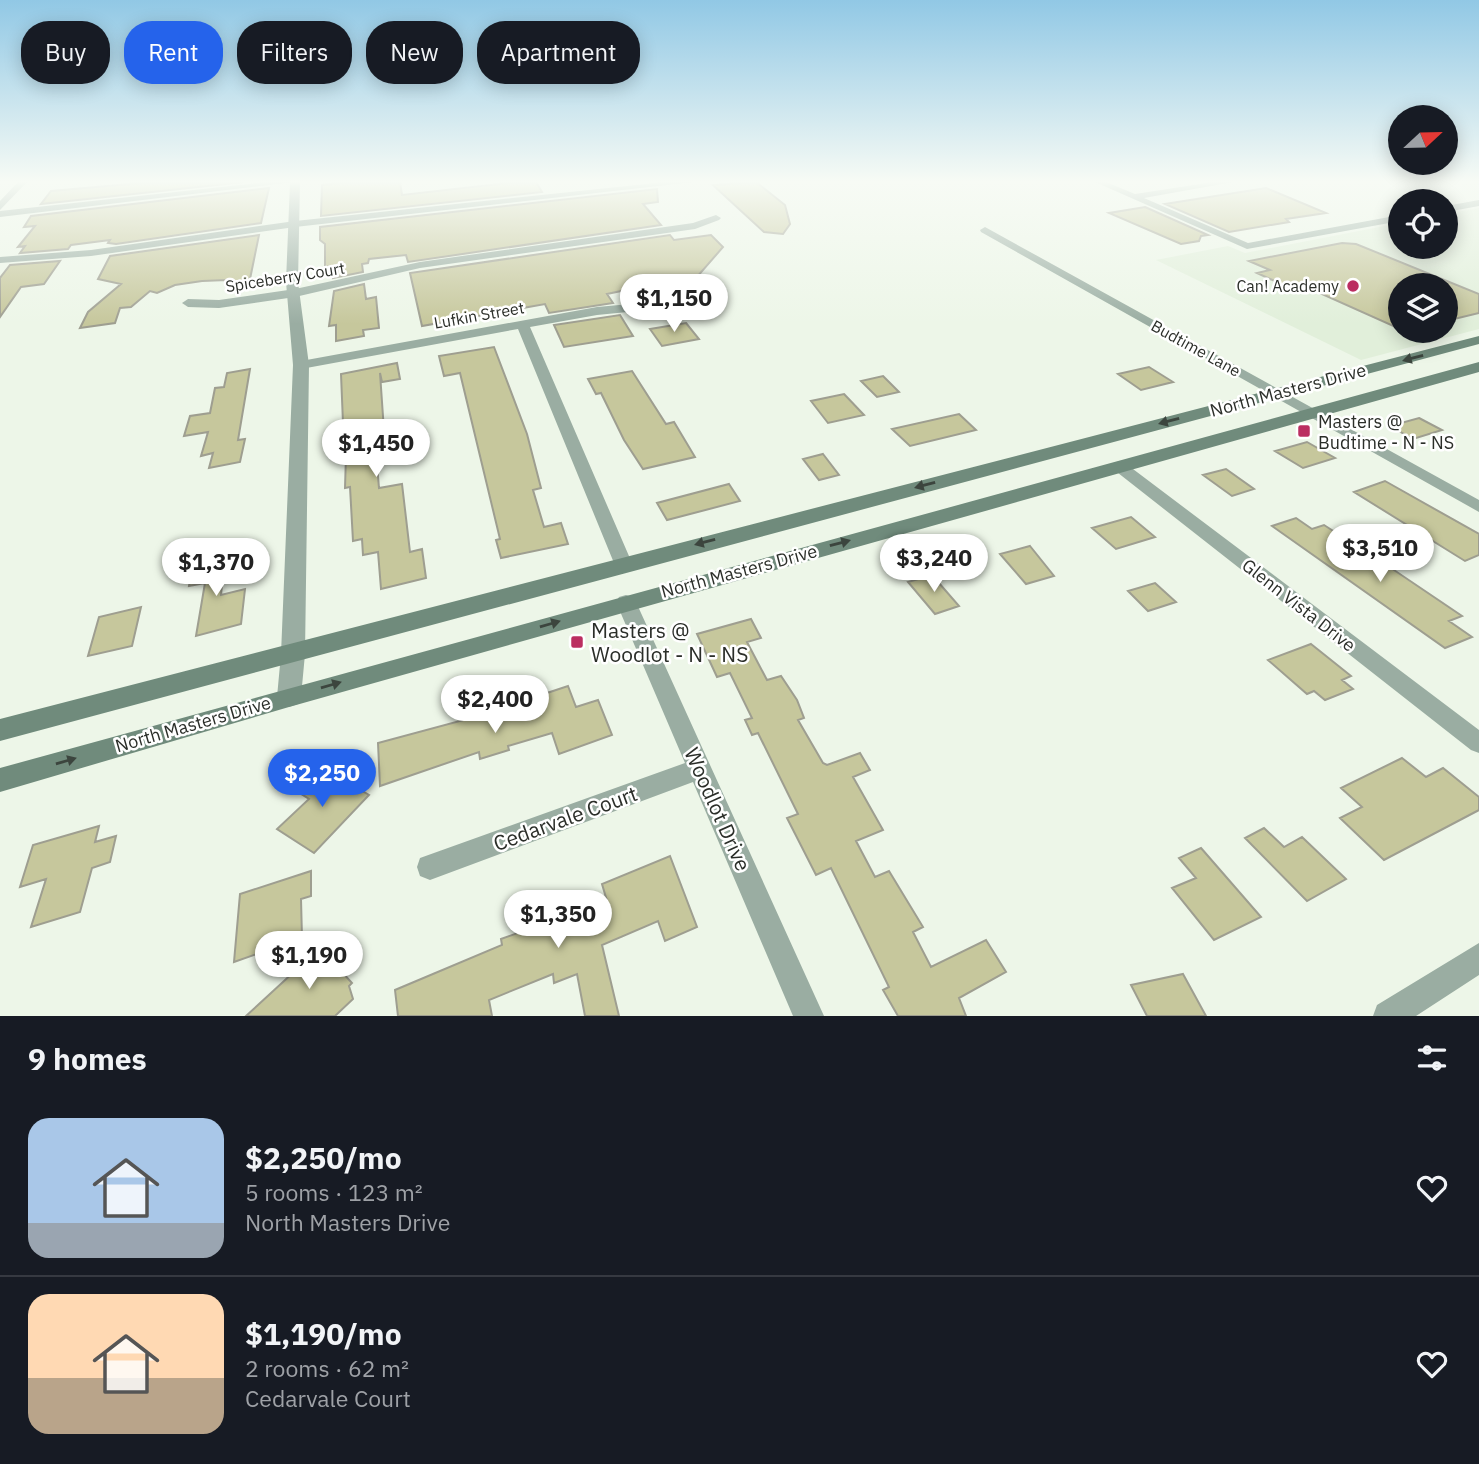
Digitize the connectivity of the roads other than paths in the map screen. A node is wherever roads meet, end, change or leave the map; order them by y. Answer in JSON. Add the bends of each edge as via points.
{"nodes":[{"id":1,"x":265,"y":229,"type":"edge"},
{"id":2,"x":295,"y":229,"type":"edge"},
{"id":3,"x":671,"y":229,"type":"edge"},
{"id":4,"x":1209,"y":229,"type":"edge"},
{"id":5,"x":1338,"y":229,"type":"edge"},
{"id":6,"x":985,"y":230,"type":"dead end"},
{"id":7,"x":0,"y":260,"type":"edge"},
{"id":8,"x":295,"y":293,"type":"junction"},
{"id":9,"x":188,"y":303,"type":"dead end"},
{"id":10,"x":664,"y":305,"type":"dead end"},
{"id":11,"x":523,"y":325,"type":"junction"},
{"id":12,"x":1479,"y":340,"type":"edge"},
{"id":13,"x":300,"y":365,"type":"junction"},
{"id":14,"x":1479,"y":367,"type":"edge"},
{"id":15,"x":1276,"y":393,"type":"junction"},
{"id":16,"x":1311,"y":413,"type":"junction"},
{"id":17,"x":1119,"y":466,"type":"junction"},
{"id":18,"x":960,"y":476,"type":"junction"},
{"id":19,"x":989,"y":502,"type":"junction"},
{"id":20,"x":1479,"y":507,"type":"edge"},
{"id":21,"x":623,"y":563,"type":"junction"},
{"id":22,"x":626,"y":602,"type":"junction"},
{"id":23,"x":293,"y":654,"type":"junction"},
{"id":24,"x":289,"y":696,"type":"junction"},
{"id":25,"x":0,"y":730,"type":"edge"},
{"id":26,"x":1479,"y":743,"type":"edge"},
{"id":27,"x":701,"y":768,"type":"junction"},
{"id":28,"x":0,"y":780,"type":"edge"},
{"id":29,"x":430,"y":867,"type":"dead end"},
{"id":30,"x":1479,"y":958,"type":"edge"},
{"id":31,"x":809,"y":1016,"type":"edge"},
{"id":32,"x":1388,"y":1016,"type":"edge"}],
"edges":[{"from":1,"to":7,"type":"street","via":[[141,248]]},
{"from":2,"to":8,"type":"street"},
{"from":3,"to":8,"type":"street","name":"Spiceberry Court","via":[[420,265]]},
{"from":4,"to":5,"type":"street","via":[[1247,246]]},
{"from":6,"to":15,"type":"street","name":"Budtime Lane"},
{"from":8,"to":9,"type":"street","name":"Spiceberry Court","via":[[219,304]]},
{"from":8,"to":13,"type":"street"},
{"from":10,"to":11,"type":"street","name":"Lufkin Street","via":[[632,306]]},
{"from":11,"to":13,"type":"street","name":"Lufkin Street"},
{"from":11,"to":21,"type":"street"},
{"from":12,"to":15,"type":"main road","name":"North Masters Drive","one_way":true},
{"from":13,"to":23,"type":"street"},
{"from":14,"to":16,"type":"main road","name":"North Masters Drive"},
{"from":15,"to":16,"type":"street","name":"Budtime Lane"},
{"from":15,"to":18,"type":"main road","name":"North Masters Drive","one_way":true},
{"from":16,"to":17,"type":"main road","name":"North Masters Drive"},
{"from":16,"to":20,"type":"street","name":"Budtime Lane"},
{"from":17,"to":19,"type":"main road","name":"North Masters Drive"},
{"from":17,"to":26,"type":"street","name":"Glenn Vista Drive"},
{"from":18,"to":19,"type":"main road"},
{"from":18,"to":21,"type":"main road","name":"North Masters Drive","one_way":true},
{"from":22,"to":19,"type":"main road","name":"North Masters Drive","one_way":true},
{"from":21,"to":23,"type":"main road","name":"North Masters Drive"},
{"from":24,"to":22,"type":"main road","name":"North Masters Drive","one_way":true},
{"from":22,"to":27,"type":"street","name":"Woodlot Drive"},
{"from":23,"to":24,"type":"street"},
{"from":23,"to":25,"type":"main road","name":"North Masters Drive"},
{"from":28,"to":24,"type":"main road","name":"North Masters Drive","one_way":true},
{"from":27,"to":29,"type":"street","name":"Cedarvale Court"},
{"from":27,"to":31,"type":"street","name":"Woodlot Drive"},
{"from":30,"to":32,"type":"street"}]}
